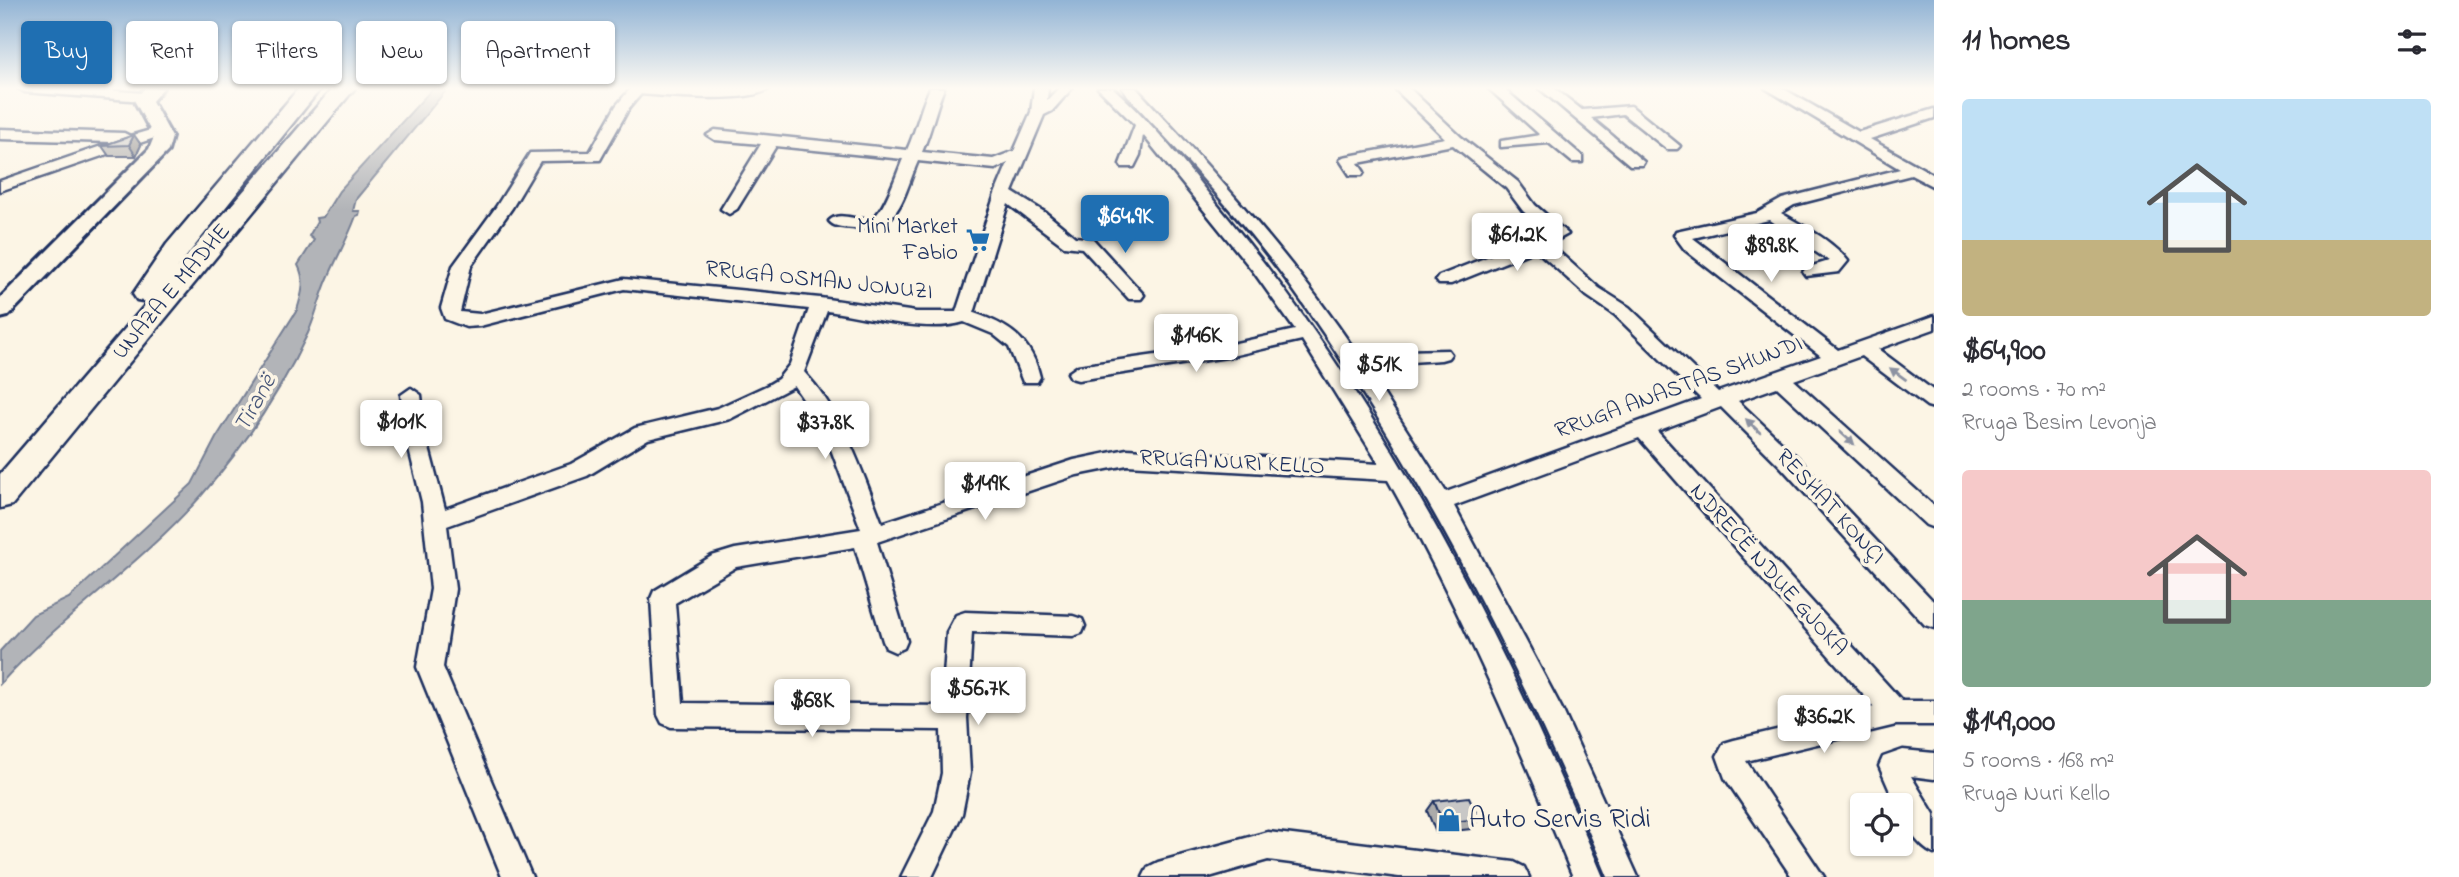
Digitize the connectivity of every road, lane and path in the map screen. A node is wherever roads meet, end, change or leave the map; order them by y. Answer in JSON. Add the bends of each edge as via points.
{"nodes":[{"id":1,"x":276,"y":129,"type":"edge"},
{"id":2,"x":292,"y":129,"type":"edge"},
{"id":3,"x":307,"y":129,"type":"edge"},
{"id":4,"x":322,"y":129,"type":"edge"},
{"id":5,"x":610,"y":129,"type":"edge"},
{"id":6,"x":925,"y":129,"type":"edge"},
{"id":7,"x":1031,"y":129,"type":"edge"},
{"id":8,"x":1140,"y":129,"type":"edge"},
{"id":9,"x":1143,"y":129,"type":"edge"},
{"id":10,"x":1165,"y":129,"type":"edge"},
{"id":11,"x":1444,"y":129,"type":"edge"},
{"id":12,"x":1541,"y":129,"type":"edge"},
{"id":13,"x":1596,"y":129,"type":"edge"},
{"id":14,"x":1651,"y":129,"type":"edge"},
{"id":15,"x":1842,"y":129,"type":"edge"},
{"id":16,"x":1885,"y":129,"type":"edge"},
{"id":17,"x":161,"y":131,"type":"joint"},
{"id":18,"x":0,"y":134,"type":"edge"},
{"id":19,"x":715,"y":135,"type":"dead end"},
{"id":20,"x":1552,"y":138,"type":"junction"},
{"id":21,"x":1857,"y":138,"type":"junction"},
{"id":22,"x":137,"y":139,"type":"junction"},
{"id":23,"x":1456,"y":140,"type":"junction"},
{"id":24,"x":771,"y":141,"type":"junction"},
{"id":25,"x":1506,"y":144,"type":"dead end"},
{"id":26,"x":1672,"y":146,"type":"dead end"},
{"id":27,"x":913,"y":155,"type":"junction"},
{"id":28,"x":1020,"y":156,"type":"junction"},
{"id":29,"x":1577,"y":159,"type":"dead end"},
{"id":30,"x":1636,"y":162,"type":"dead end"},
{"id":31,"x":1128,"y":164,"type":"dead end"},
{"id":32,"x":1914,"y":170,"type":"junction"},
{"id":33,"x":1356,"y":172,"type":"dead end"},
{"id":34,"x":1934,"y":182,"type":"edge"},
{"id":35,"x":0,"y":186,"type":"edge"},
{"id":36,"x":1003,"y":194,"type":"junction"},
{"id":37,"x":729,"y":209,"type":"dead end"},
{"id":38,"x":1771,"y":214,"type":"junction"},
{"id":39,"x":837,"y":221,"type":"dead end"},
{"id":40,"x":1539,"y":243,"type":"junction"},
{"id":41,"x":1812,"y":272,"type":"dead end"},
{"id":42,"x":1445,"y":280,"type":"dead end"},
{"id":43,"x":159,"y":294,"type":"junction"},
{"id":44,"x":1135,"y":295,"type":"dead end"},
{"id":45,"x":820,"y":303,"type":"junction"},
{"id":46,"x":0,"y":311,"type":"edge"},
{"id":47,"x":964,"y":316,"type":"junction"},
{"id":48,"x":1934,"y":322,"type":"edge"},
{"id":49,"x":1308,"y":333,"type":"junction"},
{"id":50,"x":1862,"y":347,"type":"junction"},
{"id":51,"x":1441,"y":354,"type":"dead end"},
{"id":52,"x":1834,"y":357,"type":"junction"},
{"id":53,"x":1351,"y":359,"type":"junction"},
{"id":54,"x":1078,"y":373,"type":"dead end"},
{"id":55,"x":794,"y":374,"type":"junction"},
{"id":56,"x":1030,"y":377,"type":"dead end"},
{"id":57,"x":1778,"y":377,"type":"junction"},
{"id":58,"x":411,"y":395,"type":"dead end"},
{"id":59,"x":1719,"y":399,"type":"junction"},
{"id":60,"x":1934,"y":401,"type":"edge"},
{"id":61,"x":1642,"y":428,"type":"junction"},
{"id":62,"x":0,"y":466,"type":"edge"},
{"id":63,"x":1397,"y":473,"type":"junction"},
{"id":64,"x":0,"y":496,"type":"edge"},
{"id":65,"x":1441,"y":502,"type":"junction"},
{"id":66,"x":1934,"y":519,"type":"edge"},
{"id":67,"x":434,"y":522,"type":"junction"},
{"id":68,"x":869,"y":535,"type":"junction"},
{"id":69,"x":1934,"y":618,"type":"edge"},
{"id":70,"x":1073,"y":625,"type":"dead end"},
{"id":71,"x":895,"y":641,"type":"dead end"},
{"id":72,"x":1896,"y":713,"type":"junction"},
{"id":73,"x":1934,"y":713,"type":"edge"},
{"id":74,"x":954,"y":718,"type":"junction"},
{"id":75,"x":1934,"y":766,"type":"edge"},
{"id":76,"x":1934,"y":840,"type":"edge"},
{"id":77,"x":517,"y":877,"type":"edge"},
{"id":78,"x":916,"y":877,"type":"edge"},
{"id":79,"x":1158,"y":877,"type":"edge"},
{"id":80,"x":1514,"y":877,"type":"edge"},
{"id":81,"x":1588,"y":877,"type":"edge"},
{"id":82,"x":1623,"y":877,"type":"edge"},
{"id":83,"x":1809,"y":877,"type":"edge"}],
"edges":[{"from":1,"to":43,"type":"highway","via":[[176,250]]},
{"from":2,"to":43,"type":"highway","name":"UNAZA E MADHE"},
{"from":3,"to":43,"type":"highway","name":"UNAZA E MADHE"},
{"from":4,"to":43,"type":"highway"},
{"from":5,"to":45,"type":"street","name":"RRUGA OSMAN JONUZI","via":[[595,157],[535,156],[463,266],[450,308],[457,318],[480,320],[624,284]]},
{"from":6,"to":27,"type":"street"},
{"from":7,"to":28,"type":"street"},
{"from":8,"to":31,"type":"street"},
{"from":9,"to":49,"type":"street","via":[[1246,249]]},
{"from":10,"to":53,"type":"street","via":[[1263,240]]},
{"from":11,"to":23,"type":"street"},
{"from":12,"to":20,"type":"street"},
{"from":13,"to":30,"type":"street"},
{"from":14,"to":26,"type":"street"},
{"from":15,"to":21,"type":"street"},
{"from":16,"to":21,"type":"street"},
{"from":17,"to":22,"type":"street"},
{"from":17,"to":46,"type":"main road","via":[[163,143],[144,167]]},
{"from":18,"to":22,"type":"street"},
{"from":19,"to":24,"type":"street"},
{"from":20,"to":25,"type":"street"},
{"from":20,"to":29,"type":"street"},
{"from":21,"to":32,"type":"street"},
{"from":22,"to":35,"type":"street"},
{"from":23,"to":33,"type":"street","via":[[1349,160]]},
{"from":23,"to":40,"type":"street","via":[[1512,185],[1560,234]]},
{"from":24,"to":27,"type":"street"},
{"from":24,"to":37,"type":"street"},
{"from":27,"to":28,"type":"street","via":[[995,164]]},
{"from":27,"to":39,"type":"street","via":[[882,220],[872,225]]},
{"from":28,"to":36,"type":"street"},
{"from":32,"to":34,"type":"street"},
{"from":32,"to":38,"type":"street","via":[[1788,202]]},
{"from":36,"to":44,"type":"street","via":[[1070,242],[1087,243]]},
{"from":36,"to":47,"type":"street"},
{"from":38,"to":41,"type":"street","via":[[1839,261],[1833,268]]},
{"from":38,"to":52,"type":"street","via":[[1682,235]]},
{"from":40,"to":42,"type":"street"},
{"from":40,"to":59,"type":"street","name":"RESHAT KONÇI"},
{"from":43,"to":62,"type":"highway","name":"UNAZA E MADHE"},
{"from":43,"to":64,"type":"highway","name":"UNAZA E MADHE"},
{"from":45,"to":47,"type":"street","name":"RRUGA OSMAN JONUZI","via":[[927,319]]},
{"from":45,"to":55,"type":"street"},
{"from":47,"to":56,"type":"street","via":[[1016,340]]},
{"from":48,"to":50,"type":"street","name":"RRUGA ANASTAS SHUNDI"},
{"from":49,"to":54,"type":"street","via":[[1227,351]]},
{"from":49,"to":63,"type":"street"},
{"from":50,"to":52,"type":"street","name":"RRUGA ANASTAS SHUNDI"},
{"from":60,"to":50,"type":"street","one_way":true},
{"from":51,"to":53,"type":"street"},
{"from":52,"to":57,"type":"street","name":"RRUGA ANASTAS SHUNDI"},
{"from":53,"to":65,"type":"street"},
{"from":55,"to":67,"type":"street","via":[[775,390],[733,410],[642,433],[579,470]]},
{"from":55,"to":68,"type":"street","via":[[830,421]]},
{"from":57,"to":59,"type":"street","name":"RRUGA ANASTAS SHUNDI"},
{"from":57,"to":66,"type":"street","one_way":true},
{"from":58,"to":67,"type":"street"},
{"from":59,"to":61,"type":"street","name":"RRUGA ANASTAS SHUNDI"},
{"from":69,"to":59,"type":"street","name":"RESHAT KONÇI","one_way":true,"via":[[1789,462]]},
{"from":61,"to":65,"type":"street","name":"RRUGA ANASTAS SHUNDI"},
{"from":61,"to":72,"type":"street","name":"NDRECË NDUE GJOKA"},
{"from":63,"to":68,"type":"street","name":"RRUGA NURI KELLO","via":[[1128,457],[1074,468]]},
{"from":63,"to":81,"type":"street","via":[[1499,670]]},
{"from":65,"to":82,"type":"street","via":[[1502,608],[1547,700]]},
{"from":67,"to":77,"type":"street","via":[[443,589],[430,667]]},
{"from":68,"to":71,"type":"street"},
{"from":68,"to":74,"type":"street","name":"RRUGA NURI KELLO","via":[[735,558],[663,598],[671,715]]},
{"from":70,"to":74,"type":"street","via":[[965,622],[959,632]]},
{"from":72,"to":73,"type":"street"},
{"from":72,"to":83,"type":"street","via":[[1731,756],[1735,769]]},
{"from":74,"to":78,"type":"street","via":[[956,773],[948,814]]},
{"from":75,"to":76,"type":"street","via":[[1893,766]]},
{"from":79,"to":80,"type":"street","via":[[1268,846]]}]}
